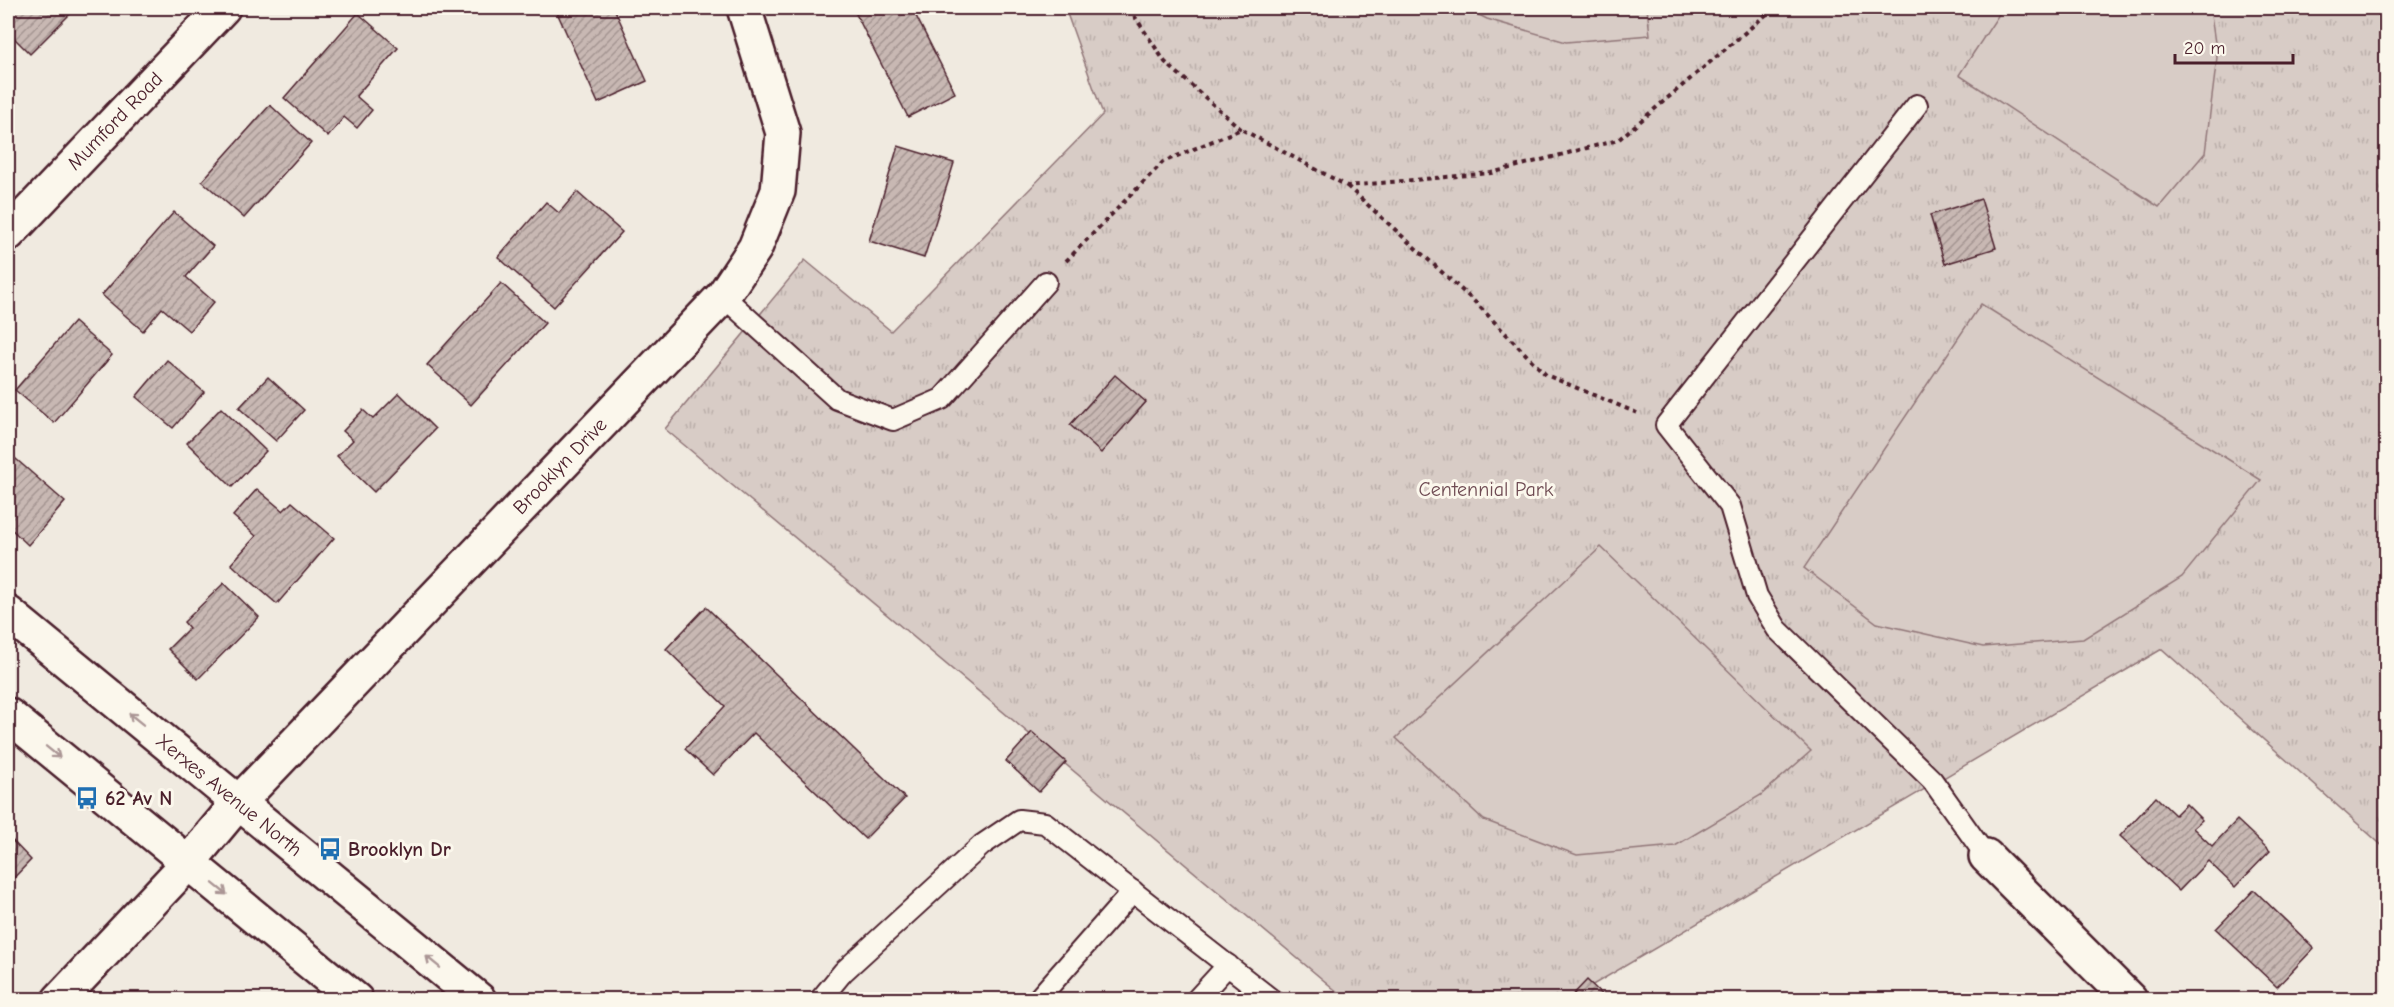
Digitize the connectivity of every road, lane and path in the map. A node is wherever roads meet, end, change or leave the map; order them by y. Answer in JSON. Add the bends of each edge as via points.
{"nodes":[{"id":1,"x":224,"y":8,"type":"edge"},
{"id":2,"x":744,"y":8,"type":"edge"},
{"id":3,"x":1129,"y":8,"type":"edge"},
{"id":4,"x":1774,"y":8,"type":"edge"},
{"id":5,"x":1917,"y":105,"type":"dead end"},
{"id":6,"x":1241,"y":129,"type":"junction"},
{"id":7,"x":1347,"y":186,"type":"junction"},
{"id":8,"x":8,"y":234,"type":"edge"},
{"id":9,"x":1046,"y":282,"type":"joint"},
{"id":10,"x":723,"y":296,"type":"junction"},
{"id":11,"x":1666,"y":425,"type":"junction"},
{"id":12,"x":8,"y":613,"type":"edge"},
{"id":13,"x":8,"y":715,"type":"edge"},
{"id":14,"x":238,"y":803,"type":"junction"},
{"id":15,"x":1986,"y":855,"type":"joint"},
{"id":16,"x":188,"y":863,"type":"junction"},
{"id":17,"x":1133,"y":891,"type":"junction"},
{"id":18,"x":1228,"y":965,"type":"junction"},
{"id":19,"x":59,"y":999,"type":"edge"},
{"id":20,"x":356,"y":999,"type":"edge"},
{"id":21,"x":479,"y":999,"type":"edge"},
{"id":22,"x":820,"y":999,"type":"edge"},
{"id":23,"x":1037,"y":999,"type":"edge"},
{"id":24,"x":1196,"y":999,"type":"edge"},
{"id":25,"x":1272,"y":999,"type":"edge"},
{"id":26,"x":2130,"y":999,"type":"edge"}],
"edges":[{"from":1,"to":8,"type":"street","name":"Mumford Road"},
{"from":2,"to":10,"type":"street","name":"Brooklyn Drive","via":[[783,133],[778,191],[755,248]]},
{"from":3,"to":6,"type":"path","via":[[1165,62]]},
{"from":4,"to":7,"type":"path","via":[[1618,140],[1491,173]]},
{"from":5,"to":11,"type":"lane"},
{"from":6,"to":7,"type":"path"},
{"from":6,"to":9,"type":"path","via":[[1163,162]]},
{"from":7,"to":11,"type":"path","via":[[1476,303],[1546,375]]},
{"from":9,"to":10,"type":"lane","via":[[942,399],[893,420],[837,399]]},
{"from":10,"to":14,"type":"street","name":"Brooklyn Drive"},
{"from":11,"to":15,"type":"lane","via":[[1730,506],[1757,596],[1777,629],[1932,780]]},
{"from":14,"to":12,"type":"street","name":"Xerxes Avenue North","one_way":true},
{"from":13,"to":16,"type":"street","one_way":true},
{"from":14,"to":16,"type":"street","name":"Brooklyn Drive"},
{"from":21,"to":14,"type":"street","name":"Xerxes Avenue North","one_way":true},
{"from":15,"to":26,"type":"street"},
{"from":16,"to":19,"type":"street","name":"Brooklyn Drive"},
{"from":16,"to":20,"type":"street","one_way":true},
{"from":17,"to":18,"type":"lane"},
{"from":17,"to":22,"type":"lane","via":[[1045,823],[1019,820],[982,845],[843,972]]},
{"from":17,"to":23,"type":"lane"},
{"from":18,"to":24,"type":"lane"},
{"from":18,"to":25,"type":"lane"}]}
